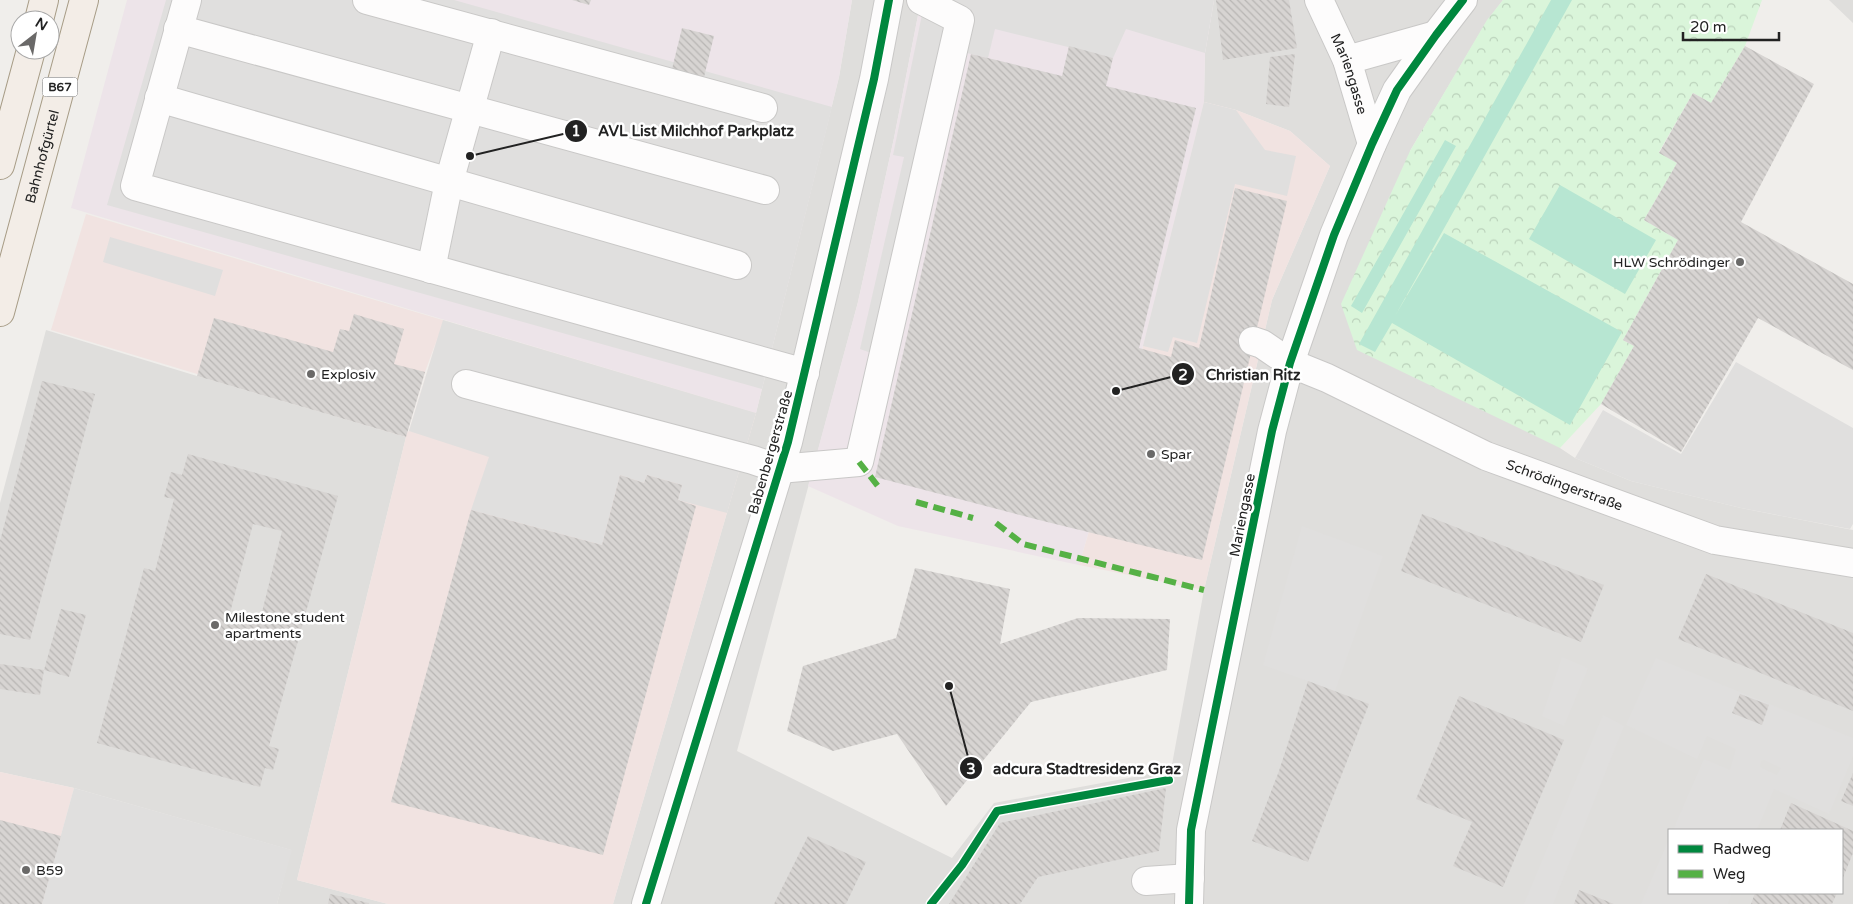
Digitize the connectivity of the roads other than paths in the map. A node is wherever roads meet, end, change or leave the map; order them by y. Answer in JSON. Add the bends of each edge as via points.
{"nodes":[{"id":1,"x":84,"y":0,"type":"edge"},
{"id":2,"x":187,"y":0,"type":"edge"},
{"id":3,"x":367,"y":0,"type":"edge"},
{"id":4,"x":889,"y":0,"type":"edge"},
{"id":5,"x":921,"y":0,"type":"edge"},
{"id":6,"x":1319,"y":0,"type":"edge"},
{"id":7,"x":1463,"y":0,"type":"edge"},
{"id":8,"x":178,"y":29,"type":"junction"},
{"id":9,"x":491,"y":33,"type":"junction"},
{"id":10,"x":1436,"y":35,"type":"junction"},
{"id":11,"x":28,"y":60,"type":"edge"},
{"id":12,"x":1348,"y":60,"type":"junction"},
{"id":13,"x":159,"y":98,"type":"junction"},
{"id":14,"x":763,"y":108,"type":"dead end"},
{"id":15,"x":470,"y":109,"type":"junction"},
{"id":16,"x":1372,"y":144,"type":"junction"},
{"id":17,"x":0,"y":165,"type":"edge"},
{"id":18,"x":449,"y":182,"type":"junction"},
{"id":19,"x":765,"y":190,"type":"dead end"},
{"id":20,"x":737,"y":265,"type":"dead end"},
{"id":21,"x":431,"y":269,"type":"junction"},
{"id":22,"x":0,"y":312,"type":"edge"},
{"id":23,"x":1253,"y":341,"type":"dead end"},
{"id":24,"x":1290,"y":362,"type":"junction"},
{"id":25,"x":805,"y":373,"type":"junction"},
{"id":26,"x":466,"y":384,"type":"dead end"},
{"id":27,"x":780,"y":469,"type":"junction"},
{"id":28,"x":1853,"y":564,"type":"edge"},
{"id":29,"x":1146,"y":881,"type":"dead end"},
{"id":30,"x":1189,"y":891,"type":"edge"},
{"id":31,"x":646,"y":904,"type":"edge"}],
"edges":[{"from":1,"to":22,"type":"main road","name":"Bahnhofgürtel","number":"B67"},
{"from":2,"to":8,"type":"street"},
{"from":3,"to":9,"type":"street"},
{"from":4,"to":25,"type":"street","name":"Babenbergerstraße","via":[[874,79]]},
{"from":5,"to":27,"type":"street","via":[[960,20],[859,462]]},
{"from":6,"to":12,"type":"street","name":"Mariengasse"},
{"from":7,"to":10,"type":"street"},
{"from":8,"to":13,"type":"street"},
{"from":8,"to":15,"type":"street"},
{"from":9,"to":14,"type":"street"},
{"from":9,"to":15,"type":"street"},
{"from":10,"to":12,"type":"street"},
{"from":10,"to":16,"type":"street","via":[[1397,90]]},
{"from":11,"to":17,"type":"main road","number":"B67"},
{"from":12,"to":16,"type":"street","name":"Mariengasse"},
{"from":13,"to":18,"type":"street"},
{"from":13,"to":21,"type":"street","via":[[135,186]]},
{"from":15,"to":18,"type":"street"},
{"from":15,"to":19,"type":"street"},
{"from":16,"to":24,"type":"street","name":"Mariengasse","via":[[1334,235]]},
{"from":18,"to":20,"type":"street"},
{"from":18,"to":21,"type":"street"},
{"from":21,"to":25,"type":"street"},
{"from":23,"to":24,"type":"street","name":"Schrödingerstraße"},
{"from":24,"to":28,"type":"street","name":"Schrödingerstraße","via":[[1486,456],[1715,540]]},
{"from":24,"to":30,"type":"street","name":"Mariengasse","via":[[1272,431],[1191,830]]},
{"from":25,"to":27,"type":"street","name":"Babenbergerstraße"},
{"from":26,"to":27,"type":"street"},
{"from":27,"to":31,"type":"street","name":"Babenbergerstraße"},
{"from":29,"to":30,"type":"street"}]}
